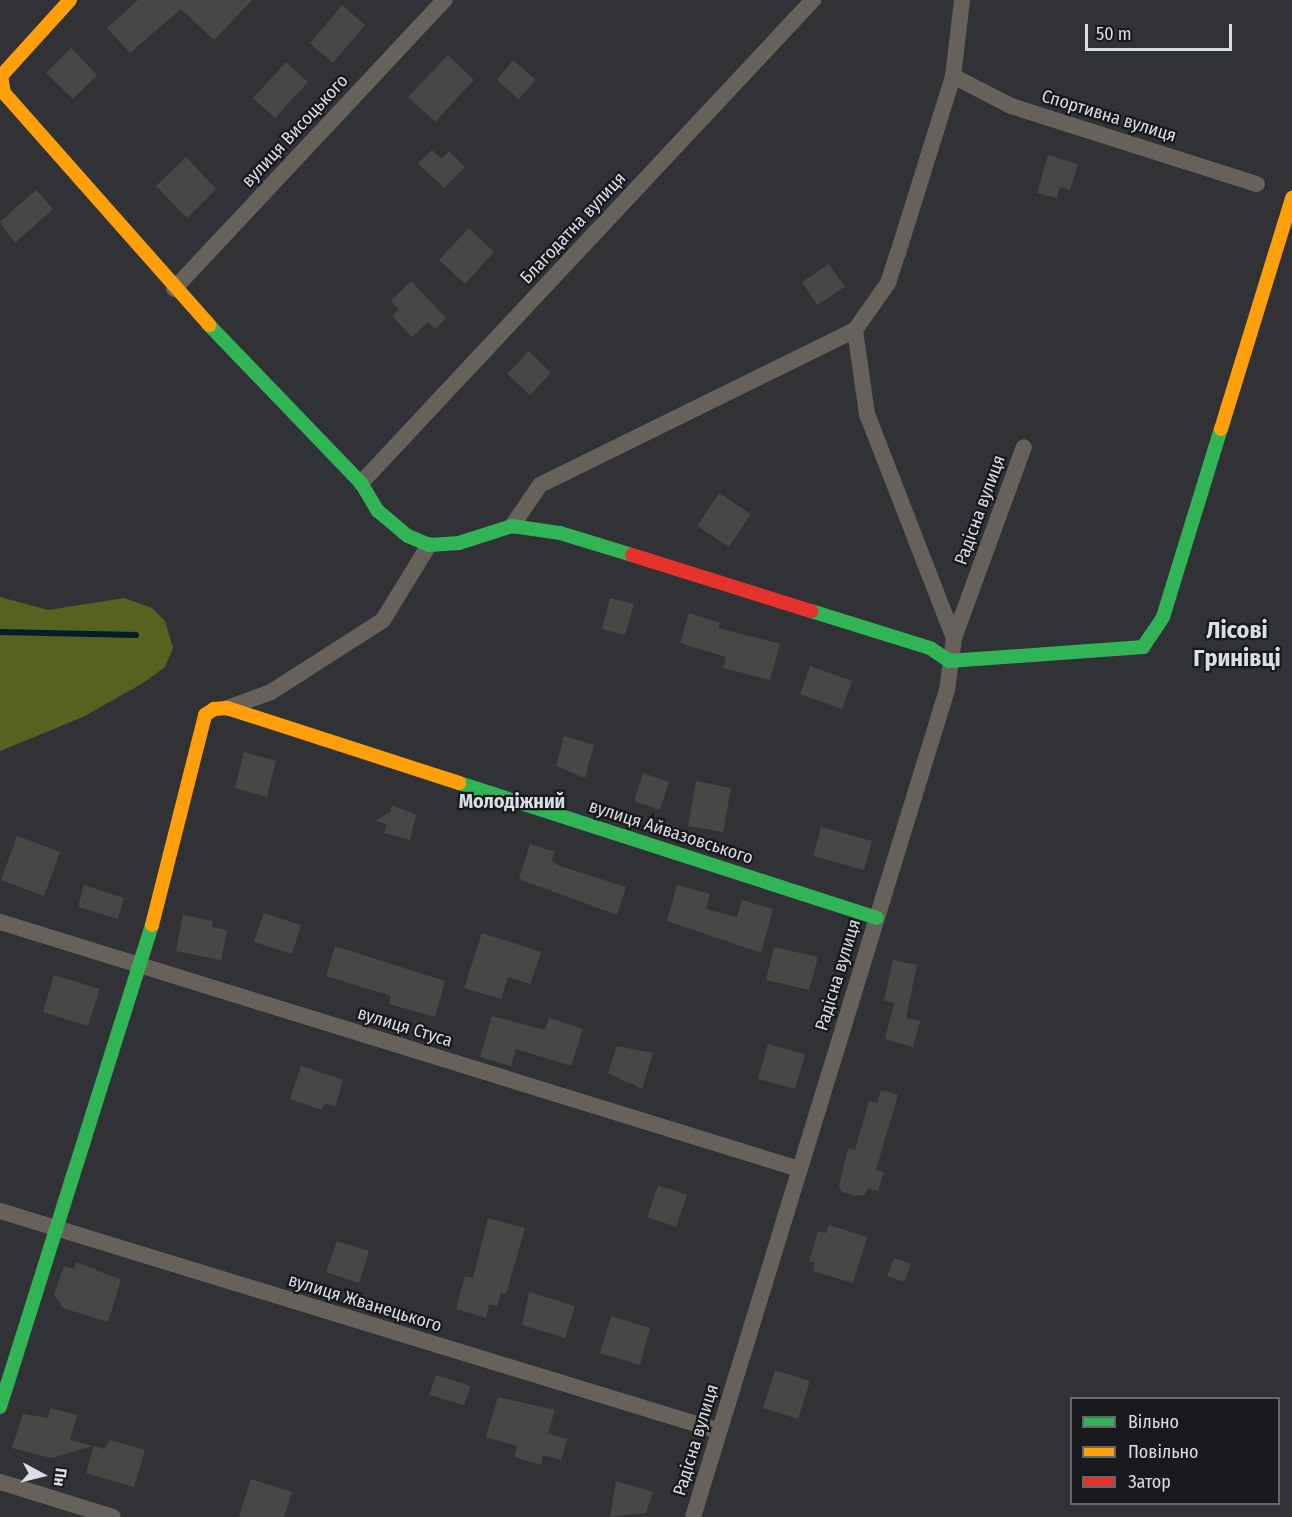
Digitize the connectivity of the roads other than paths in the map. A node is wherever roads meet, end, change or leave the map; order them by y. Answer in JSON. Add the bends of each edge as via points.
{"nodes":[{"id":1,"x":70,"y":0,"type":"edge"},
{"id":2,"x":444,"y":0,"type":"edge"},
{"id":3,"x":813,"y":0,"type":"edge"},
{"id":4,"x":962,"y":0,"type":"edge"},
{"id":5,"x":953,"y":76,"type":"junction"},
{"id":6,"x":1257,"y":184,"type":"dead end"},
{"id":7,"x":1292,"y":198,"type":"edge"},
{"id":8,"x":174,"y":289,"type":"junction"},
{"id":9,"x":855,"y":330,"type":"junction"},
{"id":10,"x":1024,"y":447,"type":"dead end"},
{"id":11,"x":361,"y":483,"type":"junction"},
{"id":12,"x":512,"y":526,"type":"junction"},
{"id":13,"x":429,"y":545,"type":"junction"},
{"id":14,"x":954,"y":638,"type":"junction"},
{"id":15,"x":949,"y":661,"type":"junction"},
{"id":16,"x":221,"y":709,"type":"junction"},
{"id":17,"x":877,"y":918,"type":"junction"},
{"id":18,"x":0,"y":922,"type":"edge"},
{"id":19,"x":142,"y":966,"type":"junction"},
{"id":20,"x":799,"y":1169,"type":"junction"},
{"id":21,"x":0,"y":1211,"type":"edge"},
{"id":22,"x":57,"y":1229,"type":"junction"},
{"id":23,"x":0,"y":1407,"type":"edge"},
{"id":24,"x":718,"y":1431,"type":"junction"},
{"id":25,"x":0,"y":1482,"type":"edge"},
{"id":26,"x":113,"y":1517,"type":"edge"},
{"id":27,"x":693,"y":1517,"type":"edge"}],
"edges":[{"from":1,"to":8,"type":"street","via":[[1,76],[4,93]]},
{"from":2,"to":8,"type":"street","name":"вулиця Висоцького"},
{"from":3,"to":11,"type":"street","name":"Благодатна вулиця"},
{"from":4,"to":5,"type":"street"},
{"from":5,"to":6,"type":"street","name":"Спортивна вулиця","via":[[1011,106]]},
{"from":5,"to":9,"type":"street","via":[[888,283]]},
{"from":7,"to":15,"type":"street","via":[[1163,617],[1143,647]]},
{"from":8,"to":11,"type":"street"},
{"from":9,"to":12,"type":"street","via":[[540,485]]},
{"from":9,"to":14,"type":"street","via":[[867,414]]},
{"from":10,"to":14,"type":"street","name":"Радісна вулиця"},
{"from":11,"to":13,"type":"street","via":[[378,511],[408,536]]},
{"from":12,"to":13,"type":"street","via":[[459,543]]},
{"from":12,"to":15,"type":"street","via":[[571,536],[930,648]]},
{"from":13,"to":16,"type":"street","via":[[383,620],[271,692]]},
{"from":14,"to":15,"type":"street","name":"Радісна вулиця"},
{"from":15,"to":17,"type":"street","name":"Радісна вулиця","via":[[946,690]]},
{"from":16,"to":17,"type":"street","name":"вулиця Айвазовського"},
{"from":16,"to":19,"type":"street","via":[[205,715]]},
{"from":17,"to":20,"type":"street","name":"Радісна вулиця"},
{"from":18,"to":19,"type":"street","name":"вулиця Стуса"},
{"from":19,"to":20,"type":"street","name":"вулиця Стуса"},
{"from":19,"to":22,"type":"street"},
{"from":20,"to":24,"type":"street","name":"Радісна вулиця"},
{"from":21,"to":22,"type":"street","name":"вулиця Жванецького"},
{"from":22,"to":23,"type":"street"},
{"from":22,"to":24,"type":"street","name":"вулиця Жванецького"},
{"from":24,"to":27,"type":"street","name":"Радісна вулиця"},
{"from":25,"to":26,"type":"street"}]}
